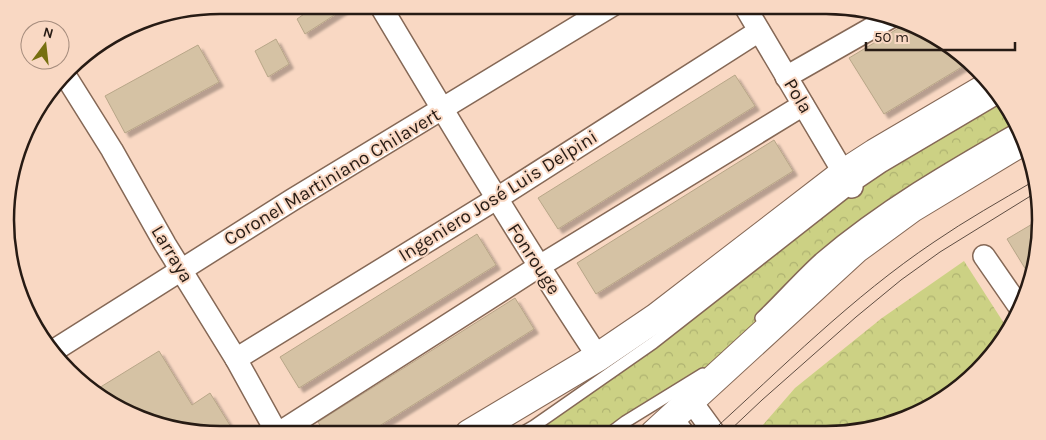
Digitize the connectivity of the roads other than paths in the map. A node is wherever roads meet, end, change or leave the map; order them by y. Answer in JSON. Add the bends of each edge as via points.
{"nodes":[{"id":1,"x":385,"y":14,"type":"edge"},
{"id":2,"x":598,"y":14,"type":"edge"},
{"id":3,"x":749,"y":14,"type":"edge"},
{"id":4,"x":882,"y":22,"type":"edge"},
{"id":5,"x":759,"y":31,"type":"junction"},
{"id":6,"x":786,"y":76,"type":"junction"},
{"id":7,"x":68,"y":80,"type":"edge"},
{"id":8,"x":985,"y":88,"type":"edge"},
{"id":9,"x":994,"y":100,"type":"edge"},
{"id":10,"x":803,"y":105,"type":"junction"},
{"id":11,"x":442,"y":110,"type":"junction"},
{"id":12,"x":1012,"y":132,"type":"edge"},
{"id":13,"x":1018,"y":144,"type":"edge"},
{"id":14,"x":848,"y":180,"type":"junction"},
{"id":15,"x":496,"y":199,"type":"junction"},
{"id":16,"x":984,"y":256,"type":"dead end"},
{"id":17,"x":538,"y":267,"type":"junction"},
{"id":18,"x":182,"y":270,"type":"junction"},
{"id":19,"x":1016,"y":302,"type":"edge"},
{"id":20,"x":756,"y":323,"type":"dead end"},
{"id":21,"x":735,"y":344,"type":"dead end"},
{"id":22,"x":58,"y":348,"type":"edge"},
{"id":23,"x":598,"y":357,"type":"junction"},
{"id":24,"x":236,"y":360,"type":"junction"},
{"id":25,"x":675,"y":422,"type":"edge"},
{"id":26,"x":273,"y":426,"type":"edge"},
{"id":27,"x":290,"y":426,"type":"edge"},
{"id":28,"x":482,"y":426,"type":"edge"},
{"id":29,"x":534,"y":426,"type":"edge"},
{"id":30,"x":621,"y":426,"type":"edge"},
{"id":31,"x":688,"y":426,"type":"edge"}],
"edges":[{"from":1,"to":11,"type":"street","name":"Fonrouge"},
{"from":2,"to":11,"type":"street","name":"Coronel Martiniano Chilavert"},
{"from":3,"to":5,"type":"street","name":"Pola"},
{"from":4,"to":6,"type":"street"},
{"from":5,"to":6,"type":"street","name":"Pola"},
{"from":5,"to":15,"type":"street","name":"Ingeniero José Luis Delpini"},
{"from":6,"to":10,"type":"street","name":"Pola"},
{"from":7,"to":18,"type":"street","name":"Larraya"},
{"from":8,"to":14,"type":"main road","via":[[875,153]]},
{"from":9,"to":14,"type":"lane","via":[[883,166]]},
{"from":10,"to":14,"type":"street","name":"Pola"},
{"from":10,"to":17,"type":"street"},
{"from":11,"to":15,"type":"street","name":"Fonrouge"},
{"from":11,"to":18,"type":"street","name":"Coronel Martiniano Chilavert"},
{"from":12,"to":20,"type":"lane","via":[[903,196],[855,231],[819,260]]},
{"from":13,"to":25,"type":"main road","via":[[912,208],[856,249]]},
{"from":14,"to":23,"type":"main road"},
{"from":14,"to":29,"type":"lane","via":[[653,343]]},
{"from":15,"to":17,"type":"street","name":"Fonrouge"},
{"from":15,"to":24,"type":"street","name":"Ingeniero José Luis Delpini"},
{"from":16,"to":19,"type":"street"},
{"from":17,"to":23,"type":"street","name":"Fonrouge"},
{"from":17,"to":27,"type":"street"},
{"from":18,"to":22,"type":"street","name":"Coronel Martiniano Chilavert"},
{"from":18,"to":24,"type":"street","name":"Larraya"},
{"from":21,"to":30,"type":"lane","via":[[707,372]]},
{"from":23,"to":28,"type":"main road"},
{"from":24,"to":26,"type":"street","name":"Larraya"},
{"from":25,"to":31,"type":"street"}]}
